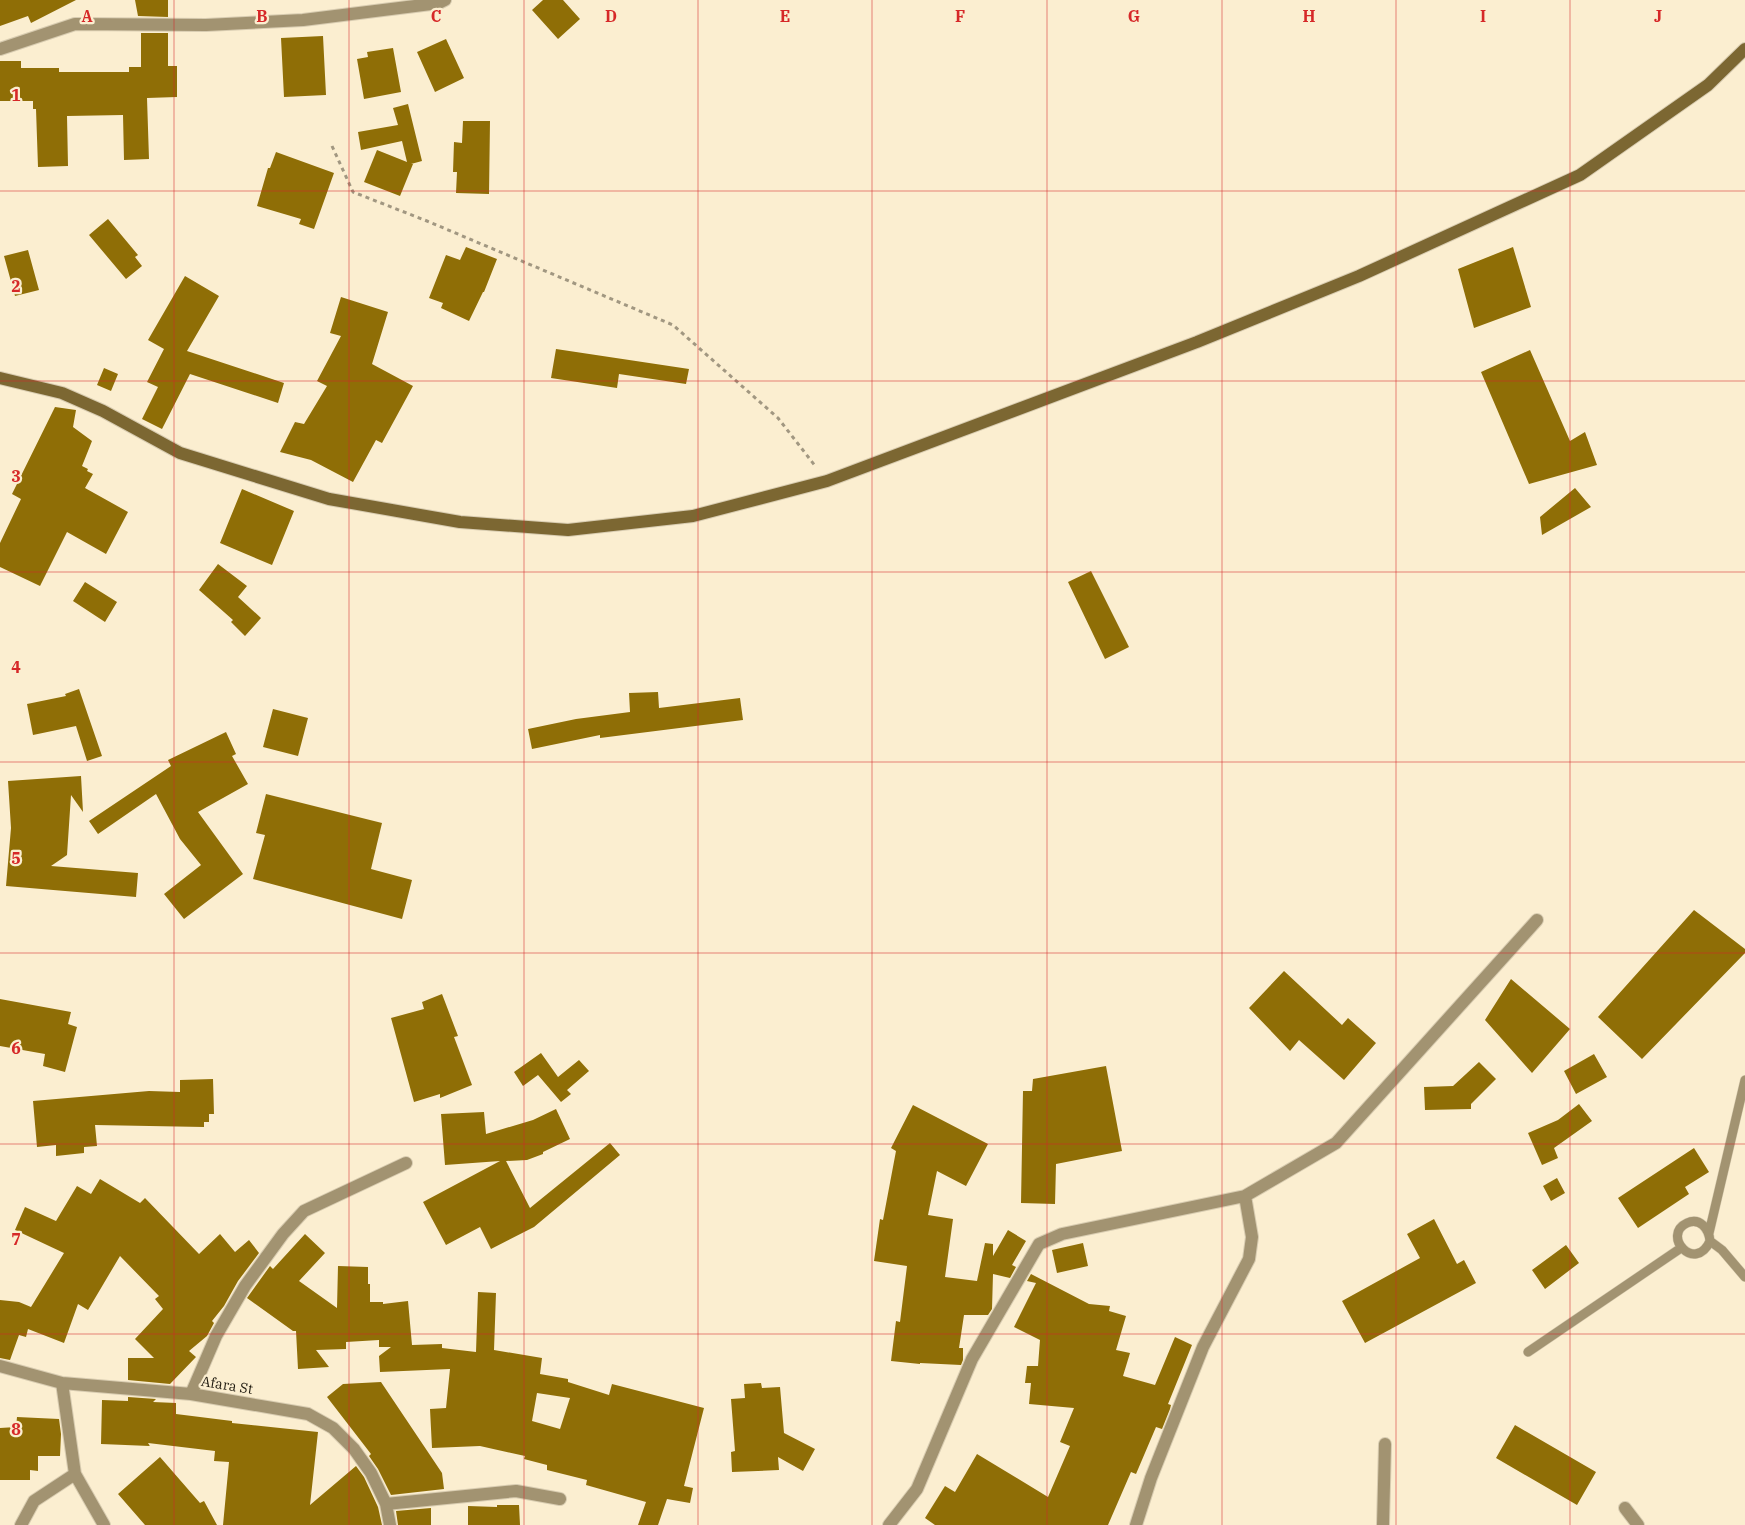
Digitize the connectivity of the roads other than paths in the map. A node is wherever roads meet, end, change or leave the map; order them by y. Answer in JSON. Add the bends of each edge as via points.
{"nodes":[{"id":1,"x":445,"y":0,"type":"edge"},
{"id":2,"x":0,"y":49,"type":"edge"},
{"id":3,"x":1745,"y":49,"type":"edge"},
{"id":4,"x":0,"y":378,"type":"edge"},
{"id":5,"x":1537,"y":920,"type":"dead end"},
{"id":6,"x":1745,"y":1080,"type":"edge"},
{"id":7,"x":406,"y":1164,"type":"dead end"},
{"id":8,"x":1245,"y":1196,"type":"junction"},
{"id":9,"x":1710,"y":1237,"type":"junction"},
{"id":10,"x":1681,"y":1248,"type":"junction"},
{"id":11,"x":1745,"y":1277,"type":"edge"},
{"id":12,"x":1528,"y":1352,"type":"dead end"},
{"id":13,"x":0,"y":1366,"type":"edge"},
{"id":14,"x":62,"y":1383,"type":"junction"},
{"id":15,"x":191,"y":1394,"type":"junction"},
{"id":16,"x":1385,"y":1444,"type":"dead end"},
{"id":17,"x":75,"y":1474,"type":"junction"},
{"id":18,"x":560,"y":1500,"type":"dead end"},
{"id":19,"x":386,"y":1504,"type":"junction"},
{"id":20,"x":1625,"y":1508,"type":"dead end"},
{"id":21,"x":21,"y":1525,"type":"edge"},
{"id":22,"x":104,"y":1525,"type":"edge"},
{"id":23,"x":390,"y":1525,"type":"edge"},
{"id":24,"x":889,"y":1525,"type":"edge"},
{"id":25,"x":1136,"y":1525,"type":"edge"},
{"id":26,"x":1383,"y":1525,"type":"edge"},
{"id":27,"x":1638,"y":1525,"type":"edge"}],
"edges":[{"from":1,"to":2,"type":"street","via":[[303,20],[206,25],[75,24]]},
{"from":3,"to":4,"type":"street","via":[[1708,85],[1580,175],[1359,276],[1206,338],[827,481],[693,516],[568,530],[460,522],[329,499],[180,453],[103,411],[62,393]]},
{"from":5,"to":8,"type":"street","via":[[1336,1143]]},
{"from":6,"to":9,"type":"lane"},
{"from":7,"to":15,"type":"street","via":[[304,1211],[244,1286],[216,1336]]},
{"from":8,"to":24,"type":"street","via":[[1062,1234],[1039,1244],[972,1358],[917,1489]]},
{"from":8,"to":25,"type":"street","via":[[1252,1237],[1249,1259],[1203,1347],[1151,1478]]},
{"from":9,"to":10,"type":"lane","via":[[1707,1247],[1701,1252],[1688,1253]]},
{"from":9,"to":10,"type":"lane","via":[[1706,1227],[1700,1223],[1686,1223],[1678,1234]]},
{"from":9,"to":11,"type":"lane"},
{"from":10,"to":12,"type":"lane"},
{"from":13,"to":14,"type":"street","name":"Afara St"},
{"from":14,"to":15,"type":"street","name":"Afara St"},
{"from":14,"to":17,"type":"street"},
{"from":15,"to":19,"type":"street","name":"Afara St","via":[[308,1414],[333,1428],[360,1458]]},
{"from":16,"to":26,"type":"street"},
{"from":17,"to":21,"type":"street","via":[[34,1501]]},
{"from":17,"to":22,"type":"street"},
{"from":18,"to":19,"type":"street","via":[[516,1491]]},
{"from":19,"to":23,"type":"street","name":"Afara St"},
{"from":20,"to":27,"type":"street"}]}
